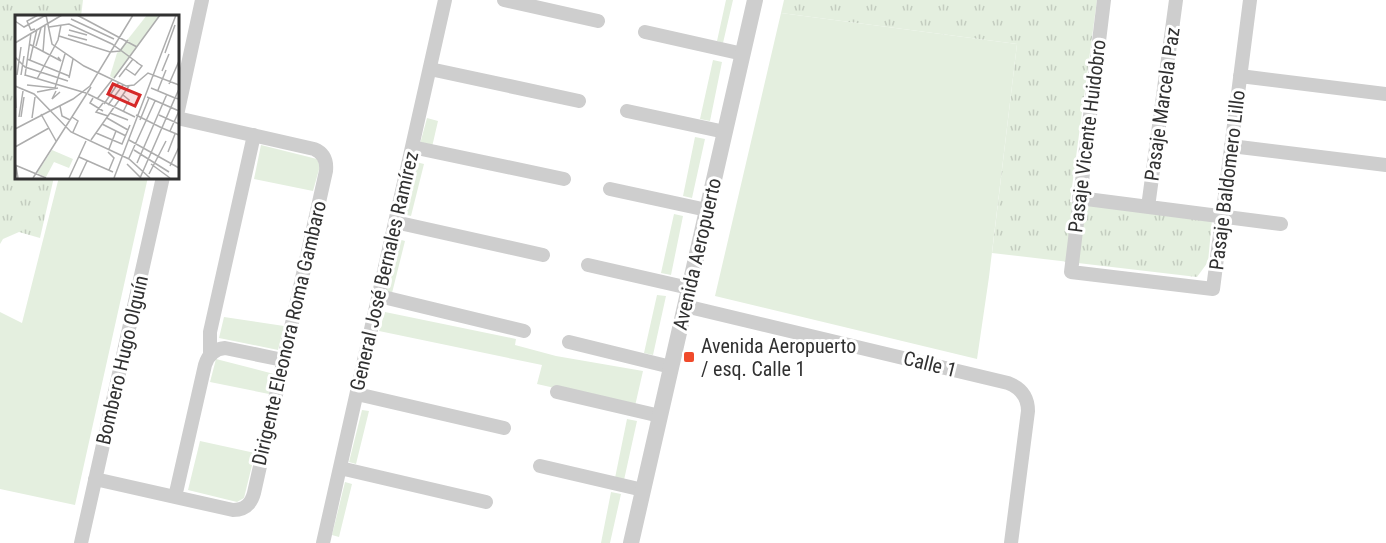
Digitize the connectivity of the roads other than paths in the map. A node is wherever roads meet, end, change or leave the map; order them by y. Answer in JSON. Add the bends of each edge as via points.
{"nodes":[{"id":1,"x":202,"y":0,"type":"edge"},
{"id":2,"x":445,"y":0,"type":"edge"},
{"id":3,"x":504,"y":0,"type":"edge"},
{"id":4,"x":755,"y":0,"type":"edge"},
{"id":5,"x":1104,"y":0,"type":"edge"},
{"id":6,"x":1176,"y":0,"type":"edge"},
{"id":7,"x":1250,"y":0,"type":"edge"},
{"id":8,"x":598,"y":21,"type":"dead end"},
{"id":9,"x":645,"y":32,"type":"dead end"},
{"id":10,"x":743,"y":54,"type":"junction"},
{"id":11,"x":430,"y":69,"type":"junction"},
{"id":12,"x":1240,"y":76,"type":"junction"},
{"id":13,"x":1386,"y":94,"type":"edge"},
{"id":14,"x":579,"y":101,"type":"dead end"},
{"id":15,"x":178,"y":111,"type":"edge"},
{"id":16,"x":627,"y":111,"type":"dead end"},
{"id":17,"x":178,"y":116,"type":"edge"},
{"id":18,"x":725,"y":132,"type":"junction"},
{"id":19,"x":254,"y":135,"type":"junction"},
{"id":20,"x":1231,"y":146,"type":"junction"},
{"id":21,"x":412,"y":147,"type":"junction"},
{"id":22,"x":1386,"y":165,"type":"edge"},
{"id":23,"x":163,"y":178,"type":"edge"},
{"id":24,"x":564,"y":179,"type":"dead end"},
{"id":25,"x":610,"y":189,"type":"dead end"},
{"id":26,"x":1079,"y":198,"type":"junction"},
{"id":27,"x":1148,"y":207,"type":"junction"},
{"id":28,"x":707,"y":210,"type":"junction"},
{"id":29,"x":1222,"y":217,"type":"junction"},
{"id":30,"x":395,"y":222,"type":"junction"},
{"id":31,"x":1281,"y":224,"type":"dead end"},
{"id":32,"x":543,"y":255,"type":"dead end"},
{"id":33,"x":588,"y":265,"type":"dead end"},
{"id":34,"x":1071,"y":272,"type":"joint"},
{"id":35,"x":689,"y":288,"type":"junction"},
{"id":36,"x":379,"y":296,"type":"junction"},
{"id":37,"x":685,"y":306,"type":"junction"},
{"id":38,"x":524,"y":331,"type":"dead end"},
{"id":39,"x":569,"y":342,"type":"dead end"},
{"id":40,"x":210,"y":355,"type":"junction"},
{"id":41,"x":283,"y":360,"type":"junction"},
{"id":42,"x":671,"y":367,"type":"junction"},
{"id":43,"x":557,"y":392,"type":"dead end"},
{"id":44,"x":357,"y":394,"type":"junction"},
{"id":45,"x":660,"y":416,"type":"junction"},
{"id":46,"x":504,"y":428,"type":"dead end"},
{"id":47,"x":540,"y":466,"type":"dead end"},
{"id":48,"x":340,"y":468,"type":"junction"},
{"id":49,"x":95,"y":479,"type":"junction"},
{"id":50,"x":643,"y":490,"type":"junction"},
{"id":51,"x":175,"y":497,"type":"junction"},
{"id":52,"x":486,"y":502,"type":"dead end"},
{"id":53,"x":81,"y":543,"type":"edge"},
{"id":54,"x":323,"y":543,"type":"edge"},
{"id":55,"x":631,"y":543,"type":"edge"},
{"id":56,"x":1011,"y":543,"type":"edge"}],
"edges":[{"from":1,"to":15,"type":"street"},
{"from":2,"to":11,"type":"street","name":"General José Bernales Ramírez"},
{"from":3,"to":8,"type":"street"},
{"from":4,"to":10,"type":"street","name":"Avenida Aeropuerto"},
{"from":5,"to":26,"type":"street","name":"Pasaje Vicente Huidobro"},
{"from":6,"to":27,"type":"street","name":"Pasaje Marcela Paz"},
{"from":7,"to":12,"type":"street","name":"Pasaje Baldomero Lillo"},
{"from":9,"to":10,"type":"street"},
{"from":10,"to":18,"type":"street","name":"Avenida Aeropuerto"},
{"from":11,"to":14,"type":"street"},
{"from":11,"to":21,"type":"street","name":"General José Bernales Ramírez"},
{"from":12,"to":13,"type":"street"},
{"from":12,"to":20,"type":"street","name":"Pasaje Baldomero Lillo"},
{"from":16,"to":18,"type":"street"},
{"from":17,"to":19,"type":"street"},
{"from":18,"to":28,"type":"street","name":"Avenida Aeropuerto"},
{"from":19,"to":40,"type":"street","via":[[210,332]]},
{"from":19,"to":41,"type":"street","name":"Dirigente Eleonora Roma Gambaro","via":[[314,149],[324,157],[326,171]]},
{"from":20,"to":22,"type":"street"},
{"from":20,"to":29,"type":"street","name":"Pasaje Baldomero Lillo"},
{"from":21,"to":24,"type":"street"},
{"from":21,"to":30,"type":"street","name":"General José Bernales Ramírez"},
{"from":23,"to":49,"type":"street","name":"Bombero Hugo Olguín"},
{"from":25,"to":28,"type":"street"},
{"from":26,"to":27,"type":"street"},
{"from":26,"to":34,"type":"street","name":"Pasaje Vicente Huidobro"},
{"from":27,"to":29,"type":"street"},
{"from":28,"to":35,"type":"street","name":"Avenida Aeropuerto"},
{"from":29,"to":31,"type":"street"},
{"from":29,"to":34,"type":"street","name":"Pasaje Baldomero Lillo","via":[[1213,289]]},
{"from":30,"to":32,"type":"street"},
{"from":30,"to":36,"type":"street","name":"General José Bernales Ramírez"},
{"from":33,"to":35,"type":"street"},
{"from":35,"to":37,"type":"street","name":"Avenida Aeropuerto"},
{"from":36,"to":38,"type":"street"},
{"from":36,"to":44,"type":"street","name":"General José Bernales Ramírez"},
{"from":37,"to":42,"type":"street","name":"Avenida Aeropuerto"},
{"from":37,"to":56,"type":"street","name":"Calle 1","via":[[1020,389],[1028,411]]},
{"from":39,"to":42,"type":"street"},
{"from":40,"to":41,"type":"street","via":[[225,348]]},
{"from":40,"to":51,"type":"street"},
{"from":41,"to":51,"type":"street","name":"Dirigente Eleonora Roma Gambaro","via":[[253,498],[245,507],[233,510]]},
{"from":42,"to":45,"type":"street","name":"Avenida Aeropuerto"},
{"from":43,"to":45,"type":"street"},
{"from":44,"to":46,"type":"street"},
{"from":44,"to":48,"type":"street","name":"General José Bernales Ramírez"},
{"from":45,"to":50,"type":"street","name":"Avenida Aeropuerto"},
{"from":47,"to":50,"type":"street"},
{"from":48,"to":52,"type":"street"},
{"from":48,"to":54,"type":"street","name":"General José Bernales Ramírez"},
{"from":49,"to":51,"type":"street"},
{"from":49,"to":53,"type":"street","name":"Bombero Hugo Olguín"},
{"from":50,"to":55,"type":"street","name":"Avenida Aeropuerto"}]}
